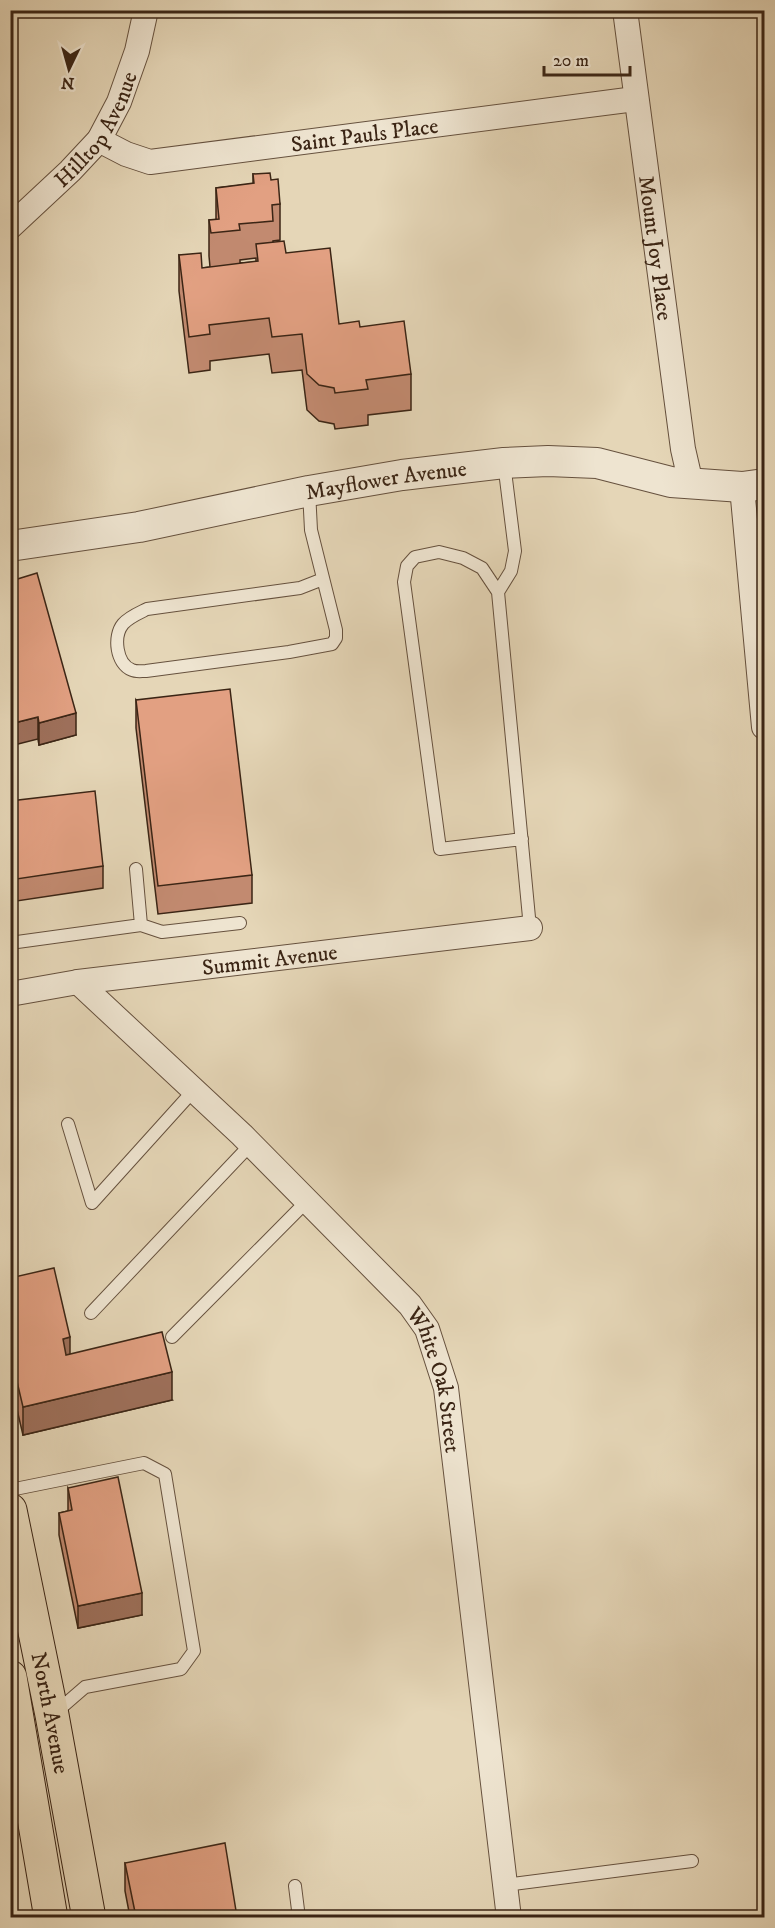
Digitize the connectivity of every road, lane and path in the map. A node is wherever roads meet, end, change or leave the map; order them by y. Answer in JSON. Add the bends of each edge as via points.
{"nodes":[{"id":1,"x":146,"y":10,"type":"edge"},
{"id":2,"x":625,"y":10,"type":"edge"},
{"id":3,"x":635,"y":99,"type":"junction"},
{"id":4,"x":99,"y":140,"type":"junction"},
{"id":5,"x":10,"y":227,"type":"edge"},
{"id":6,"x":504,"y":463,"type":"junction"},
{"id":7,"x":691,"y":484,"type":"junction"},
{"id":8,"x":753,"y":485,"type":"edge"},
{"id":9,"x":309,"y":491,"type":"junction"},
{"id":10,"x":10,"y":546,"type":"edge"},
{"id":11,"x":323,"y":579,"type":"junction"},
{"id":12,"x":498,"y":592,"type":"junction"},
{"id":13,"x":765,"y":727,"type":"edge"},
{"id":14,"x":522,"y":839,"type":"junction"},
{"id":15,"x":136,"y":870,"type":"dead end"},
{"id":16,"x":240,"y":922,"type":"dead end"},
{"id":17,"x":141,"y":925,"type":"junction"},
{"id":18,"x":530,"y":928,"type":"joint"},
{"id":19,"x":10,"y":943,"type":"edge"},
{"id":20,"x":78,"y":982,"type":"junction"},
{"id":21,"x":10,"y":994,"type":"edge"},
{"id":22,"x":194,"y":1090,"type":"junction"},
{"id":23,"x":68,"y":1124,"type":"dead end"},
{"id":24,"x":251,"y":1144,"type":"junction"},
{"id":25,"x":307,"y":1201,"type":"junction"},
{"id":26,"x":91,"y":1313,"type":"dead end"},
{"id":27,"x":172,"y":1337,"type":"dead end"},
{"id":28,"x":10,"y":1490,"type":"edge"},
{"id":29,"x":10,"y":1510,"type":"edge"},
{"id":30,"x":10,"y":1677,"type":"edge"},
{"id":31,"x":52,"y":1715,"type":"junction"},
{"id":32,"x":16,"y":1750,"type":"edge"},
{"id":33,"x":692,"y":1861,"type":"dead end"},
{"id":34,"x":505,"y":1885,"type":"junction"},
{"id":35,"x":295,"y":1886,"type":"dead end"},
{"id":36,"x":51,"y":1917,"type":"edge"},
{"id":37,"x":89,"y":1917,"type":"edge"},
{"id":38,"x":299,"y":1917,"type":"edge"},
{"id":39,"x":509,"y":1917,"type":"edge"}],
"edges":[{"from":1,"to":4,"type":"street","name":"Hilltop Avenue","via":[[119,102]]},
{"from":2,"to":3,"type":"street","name":"Mount Joy Place"},
{"from":3,"to":4,"type":"street","name":"Saint Pauls Place","via":[[150,162]]},
{"from":3,"to":7,"type":"street","name":"Mount Joy Place"},
{"from":4,"to":5,"type":"street","name":"Hilltop Avenue"},
{"from":6,"to":7,"type":"street","name":"Mayflower Avenue","via":[[597,463]]},
{"from":6,"to":9,"type":"street","name":"Mayflower Avenue"},
{"from":6,"to":12,"type":"lane","via":[[515,551],[511,571]]},
{"from":7,"to":8,"type":"street","name":"Mayflower Avenue"},
{"from":8,"to":13,"type":"street"},
{"from":9,"to":10,"type":"street","name":"Mayflower Avenue","via":[[139,527]]},
{"from":9,"to":11,"type":"lane","via":[[311,530]]},
{"from":11,"to":11,"type":"lane","via":[[300,588],[147,609],[121,625],[117,635],[119,656],[133,671],[146,671],[332,644],[336,630]]},
{"from":12,"to":14,"type":"lane"},
{"from":12,"to":14,"type":"lane","via":[[482,568],[463,558],[439,552],[415,557],[407,566],[404,582],[440,849]]},
{"from":14,"to":18,"type":"lane"},
{"from":15,"to":17,"type":"lane"},
{"from":16,"to":17,"type":"lane","via":[[162,932]]},
{"from":17,"to":19,"type":"lane"},
{"from":18,"to":20,"type":"street","name":"Summit Avenue"},
{"from":20,"to":21,"type":"street","name":"Summit Avenue"},
{"from":20,"to":22,"type":"street","name":"White Oak Street"},
{"from":22,"to":23,"type":"lane","via":[[92,1203]]},
{"from":22,"to":24,"type":"street","name":"White Oak Street"},
{"from":24,"to":25,"type":"street","name":"White Oak Street"},
{"from":24,"to":26,"type":"lane"},
{"from":25,"to":27,"type":"lane"},
{"from":25,"to":34,"type":"street","name":"White Oak Street","via":[[410,1305],[427,1329],[446,1388]]},
{"from":28,"to":31,"type":"lane","via":[[144,1463],[165,1474],[194,1651],[181,1669],[85,1687]]},
{"from":29,"to":31,"type":"main road","name":"North Avenue"},
{"from":30,"to":32,"type":"main road","name":"North Avenue"},
{"from":31,"to":32,"type":"street"},
{"from":31,"to":37,"type":"main road","name":"North Avenue"},
{"from":32,"to":36,"type":"main road","name":"North Avenue"},
{"from":33,"to":34,"type":"lane"},
{"from":34,"to":39,"type":"street","name":"White Oak Street"},
{"from":35,"to":38,"type":"lane"}]}
